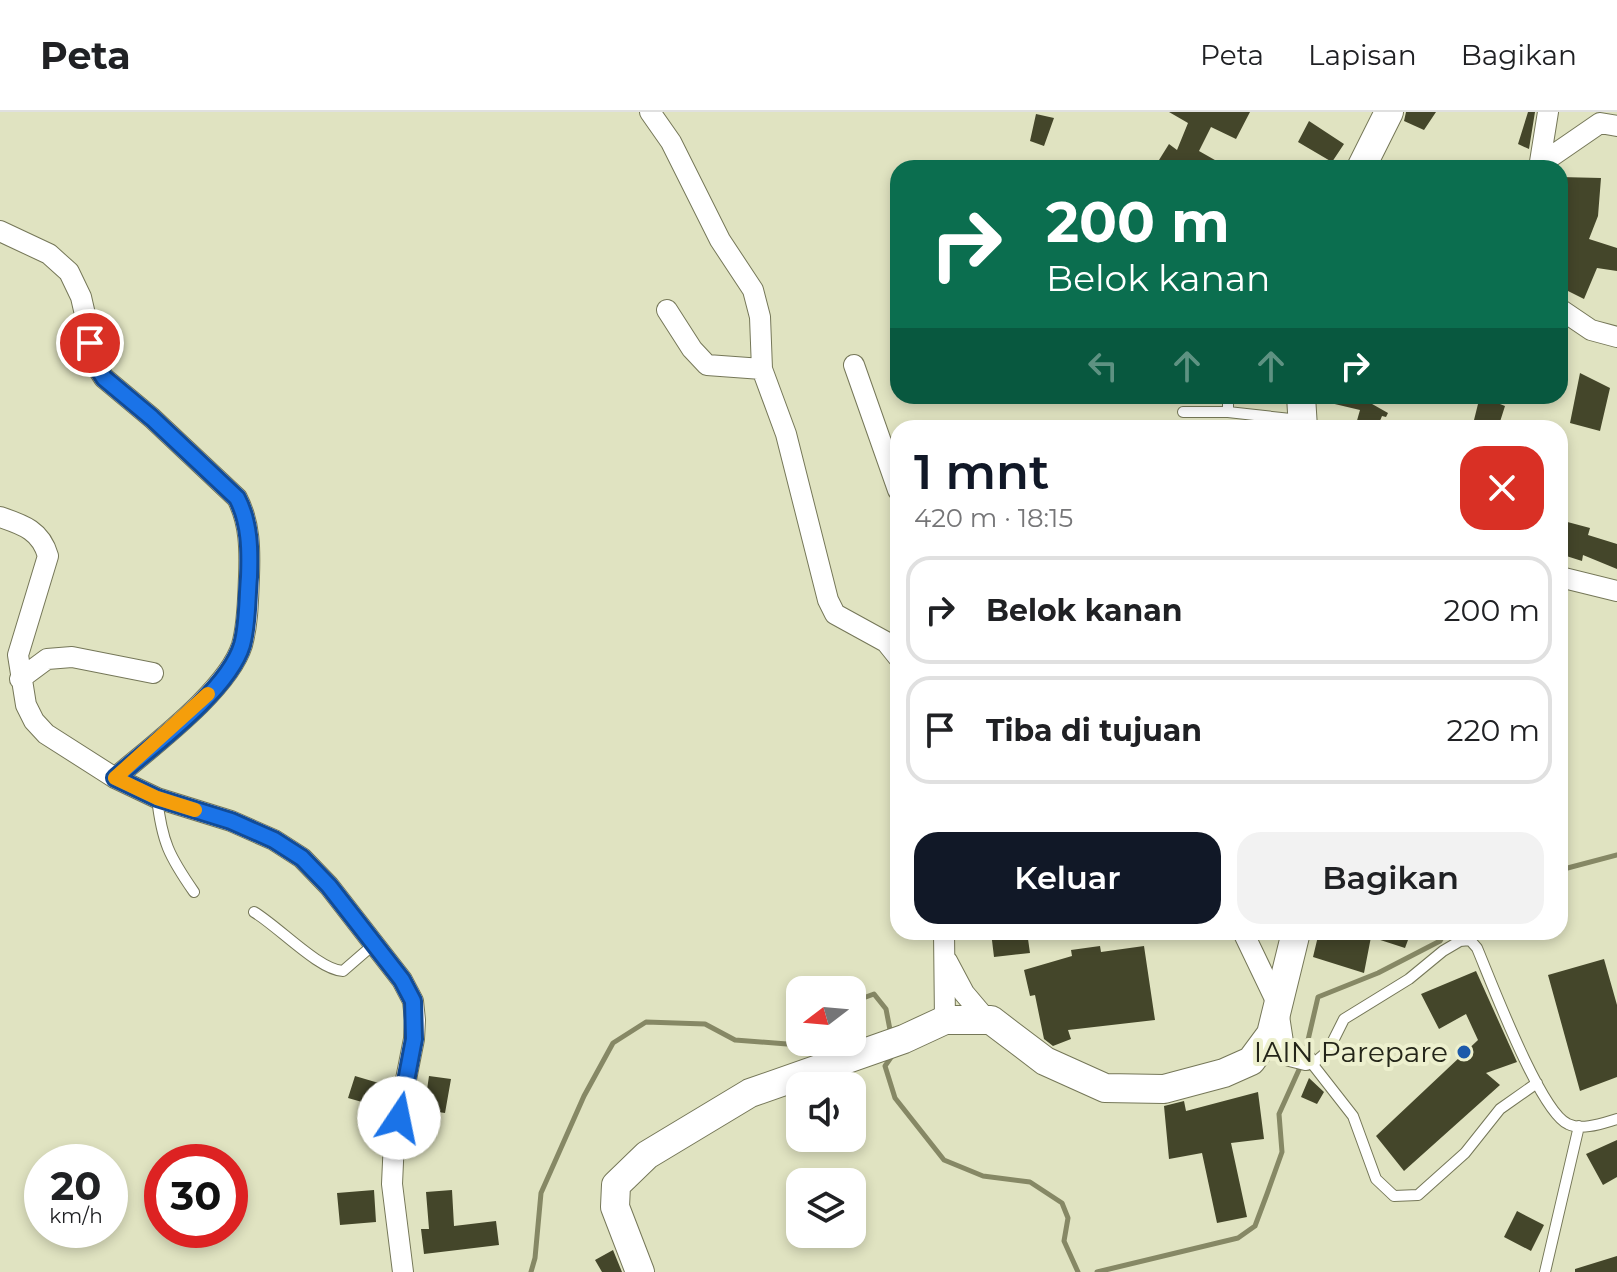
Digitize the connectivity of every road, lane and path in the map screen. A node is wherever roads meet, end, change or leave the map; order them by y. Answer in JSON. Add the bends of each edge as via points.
{"nodes":[{"id":1,"x":650,"y":112,"type":"edge"},
{"id":2,"x":1389,"y":112,"type":"edge"},
{"id":3,"x":1548,"y":112,"type":"edge"},
{"id":4,"x":1617,"y":126,"type":"edge"},
{"id":5,"x":1365,"y":160,"type":"edge"},
{"id":6,"x":1540,"y":160,"type":"edge"},
{"id":7,"x":1548,"y":160,"type":"edge"},
{"id":8,"x":0,"y":231,"type":"edge"},
{"id":9,"x":667,"y":310,"type":"dead end"},
{"id":10,"x":1568,"y":314,"type":"edge"},
{"id":11,"x":1617,"y":337,"type":"edge"},
{"id":12,"x":854,"y":365,"type":"dead end"},
{"id":13,"x":762,"y":369,"type":"junction"},
{"id":14,"x":1228,"y":404,"type":"edge"},
{"id":15,"x":1183,"y":412,"type":"dead end"},
{"id":16,"x":1228,"y":412,"type":"junction"},
{"id":17,"x":1302,"y":415,"type":"edge"},
{"id":18,"x":890,"y":467,"type":"edge"},
{"id":19,"x":0,"y":517,"type":"edge"},
{"id":20,"x":1568,"y":579,"type":"edge"},
{"id":21,"x":1617,"y":591,"type":"edge"},
{"id":22,"x":890,"y":642,"type":"edge"},
{"id":23,"x":153,"y":673,"type":"dead end"},
{"id":24,"x":20,"y":679,"type":"junction"},
{"id":25,"x":115,"y":778,"type":"junction"},
{"id":26,"x":157,"y":798,"type":"junction"},
{"id":27,"x":194,"y":892,"type":"dead end"},
{"id":28,"x":254,"y":912,"type":"dead end"},
{"id":29,"x":944,"y":940,"type":"edge"},
{"id":30,"x":1247,"y":940,"type":"edge"},
{"id":31,"x":1294,"y":940,"type":"edge"},
{"id":32,"x":373,"y":945,"type":"junction"},
{"id":33,"x":945,"y":957,"type":"junction"},
{"id":34,"x":1277,"y":1003,"type":"junction"},
{"id":35,"x":986,"y":1019,"type":"junction"},
{"id":36,"x":945,"y":1020,"type":"junction"},
{"id":37,"x":1303,"y":1059,"type":"junction"},
{"id":38,"x":1537,"y":1083,"type":"junction"},
{"id":39,"x":1617,"y":1119,"type":"edge"},
{"id":40,"x":1579,"y":1126,"type":"junction"},
{"id":41,"x":403,"y":1272,"type":"edge"},
{"id":42,"x":640,"y":1272,"type":"edge"},
{"id":43,"x":1545,"y":1272,"type":"edge"}],
"edges":[{"from":1,"to":13,"type":"street","via":[[753,290]]},
{"from":2,"to":5,"type":"street"},
{"from":3,"to":6,"type":"street"},
{"from":4,"to":7,"type":"street","via":[[1600,123]]},
{"from":8,"to":25,"type":"street","via":[[49,254],[69,272],[104,378],[237,498],[244,512],[249,541],[247,621],[234,663],[227,676]]},
{"from":9,"to":13,"type":"street","via":[[707,365]]},
{"from":10,"to":11,"type":"street","via":[[1591,330]]},
{"from":12,"to":18,"type":"street"},
{"from":13,"to":22,"type":"street","via":[[786,434],[828,600],[835,614]]},
{"from":14,"to":16,"type":"lane"},
{"from":15,"to":16,"type":"lane"},
{"from":16,"to":17,"type":"lane"},
{"from":19,"to":24,"type":"street","via":[[34,531],[48,556],[18,655]]},
{"from":20,"to":21,"type":"street"},
{"from":23,"to":24,"type":"street","via":[[72,657],[47,659]]},
{"from":24,"to":25,"type":"street","via":[[26,705],[40,728]]},
{"from":25,"to":26,"type":"street"},
{"from":26,"to":27,"type":"lane","via":[[162,835]]},
{"from":26,"to":32,"type":"street","via":[[231,821],[302,858]]},
{"from":28,"to":32,"type":"lane","via":[[328,969],[343,971]]},
{"from":29,"to":33,"type":"street"},
{"from":30,"to":34,"type":"street"},
{"from":31,"to":34,"type":"street"},
{"from":32,"to":41,"type":"street","via":[[402,980],[415,1020],[394,1154],[393,1198]]},
{"from":33,"to":35,"type":"street","via":[[964,993]]},
{"from":33,"to":36,"type":"street"},
{"from":34,"to":35,"type":"street","via":[[1271,1034],[1251,1061],[1164,1089],[1134,1091],[1078,1078]]},
{"from":34,"to":37,"type":"street","via":[[1283,1042]]},
{"from":35,"to":36,"type":"street"},
{"from":36,"to":42,"type":"street","via":[[750,1093],[647,1155],[616,1185],[614,1195]]},
{"from":37,"to":38,"type":"lane","via":[[1353,1116],[1376,1179],[1394,1196],[1418,1195],[1465,1153],[1500,1109]]},
{"from":37,"to":38,"type":"lane","via":[[1328,1051],[1344,1019],[1443,951],[1470,940]]},
{"from":38,"to":40,"type":"lane","via":[[1559,1118]]},
{"from":39,"to":40,"type":"lane"},
{"from":40,"to":43,"type":"lane"}]}
